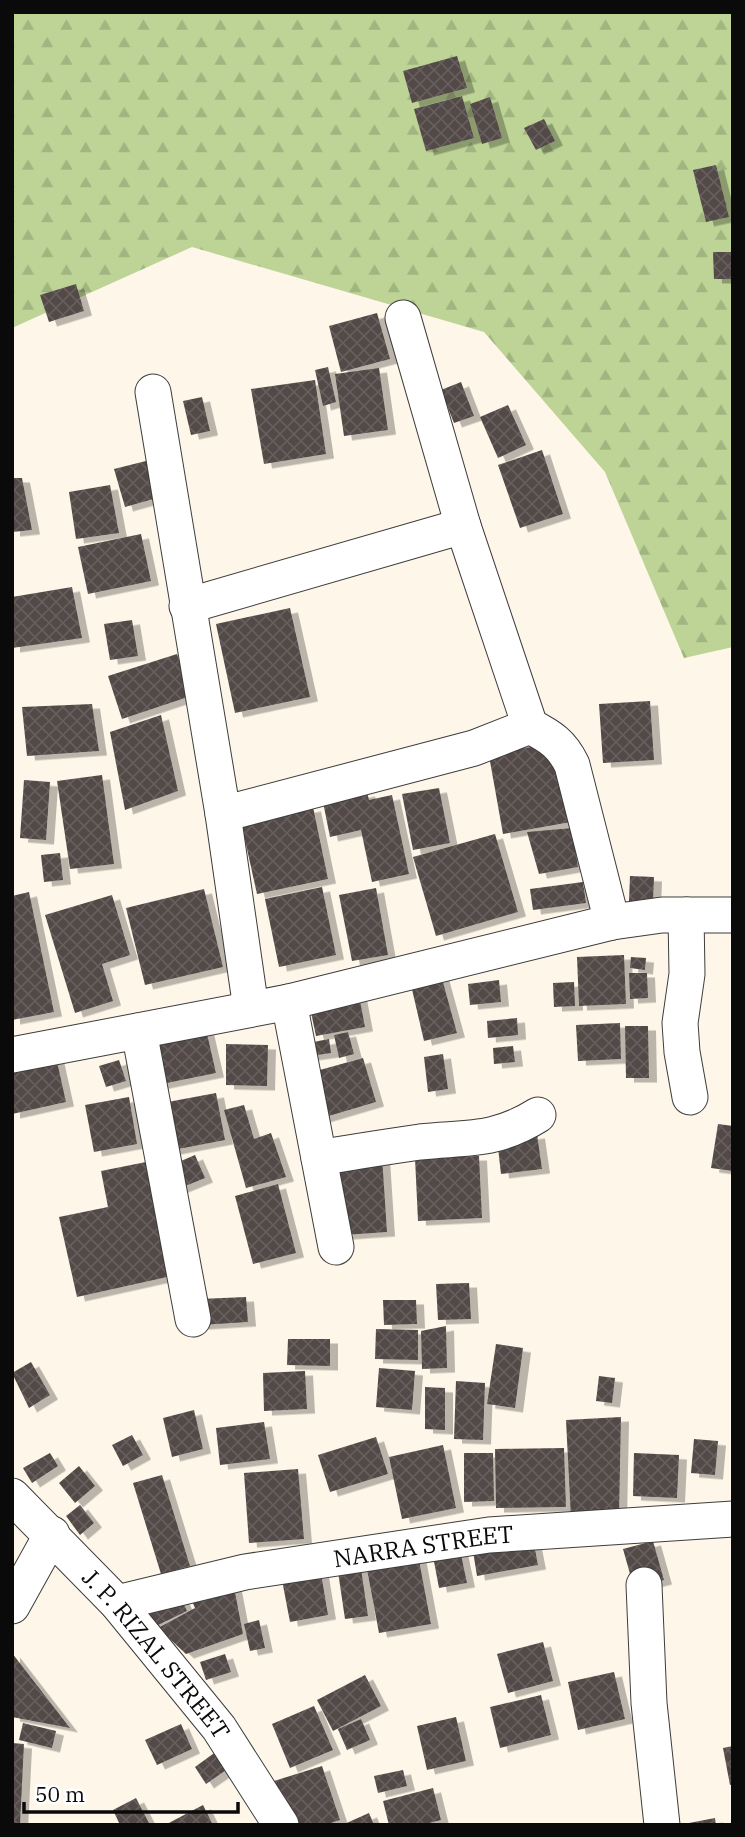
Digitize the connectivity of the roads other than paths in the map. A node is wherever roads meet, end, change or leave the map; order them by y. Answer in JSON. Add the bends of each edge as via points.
{"nodes":[{"id":1,"x":403,"y":318,"type":"dead end"},
{"id":2,"x":153,"y":392,"type":"dead end"},
{"id":3,"x":463,"y":526,"type":"junction"},
{"id":4,"x":187,"y":606,"type":"junction"},
{"id":5,"x":530,"y":726,"type":"junction"},
{"id":6,"x":223,"y":814,"type":"junction"},
{"id":7,"x":686,"y":915,"type":"junction"},
{"id":8,"x":733,"y":915,"type":"edge"},
{"id":9,"x":612,"y":922,"type":"junction"},
{"id":10,"x":289,"y":1002,"type":"junction"},
{"id":11,"x":251,"y":1009,"type":"junction"},
{"id":12,"x":139,"y":1031,"type":"junction"},
{"id":13,"x":12,"y":1055,"type":"edge"},
{"id":14,"x":690,"y":1097,"type":"dead end"},
{"id":15,"x":538,"y":1115,"type":"dead end"},
{"id":16,"x":318,"y":1158,"type":"junction"},
{"id":17,"x":336,"y":1247,"type":"dead end"},
{"id":18,"x":193,"y":1319,"type":"dead end"},
{"id":19,"x":12,"y":1496,"type":"edge"},
{"id":20,"x":733,"y":1519,"type":"edge"},
{"id":21,"x":52,"y":1534,"type":"junction"},
{"id":22,"x":644,"y":1585,"type":"dead end"},
{"id":23,"x":117,"y":1603,"type":"junction"},
{"id":24,"x":12,"y":1606,"type":"edge"},
{"id":25,"x":281,"y":1825,"type":"edge"},
{"id":26,"x":663,"y":1825,"type":"edge"}],
"edges":[{"from":1,"to":3,"type":"street"},
{"from":2,"to":4,"type":"street"},
{"from":3,"to":4,"type":"street"},
{"from":3,"to":5,"type":"street"},
{"from":4,"to":6,"type":"street"},
{"from":5,"to":6,"type":"street","via":[[474,748]]},
{"from":5,"to":9,"type":"street","via":[[555,739],[572,765]]},
{"from":6,"to":11,"type":"street"},
{"from":7,"to":8,"type":"street"},
{"from":7,"to":9,"type":"street"},
{"from":7,"to":14,"type":"street","via":[[687,974],[680,1023]]},
{"from":9,"to":10,"type":"street"},
{"from":10,"to":11,"type":"street"},
{"from":10,"to":16,"type":"street"},
{"from":11,"to":12,"type":"street"},
{"from":12,"to":13,"type":"street"},
{"from":12,"to":18,"type":"street"},
{"from":15,"to":16,"type":"street","via":[[513,1131],[484,1138],[395,1145]]},
{"from":16,"to":17,"type":"street"},
{"from":19,"to":21,"type":"street","name":"J. P. RIZAL STREET"},
{"from":20,"to":23,"type":"street","name":"NARRA STREET","via":[[489,1535],[245,1572]]},
{"from":21,"to":23,"type":"street","name":"J. P. RIZAL STREET"},
{"from":21,"to":24,"type":"street"},
{"from":22,"to":26,"type":"street","via":[[649,1703]]},
{"from":23,"to":25,"type":"street","name":"J. P. RIZAL STREET","via":[[219,1728]]}]}
